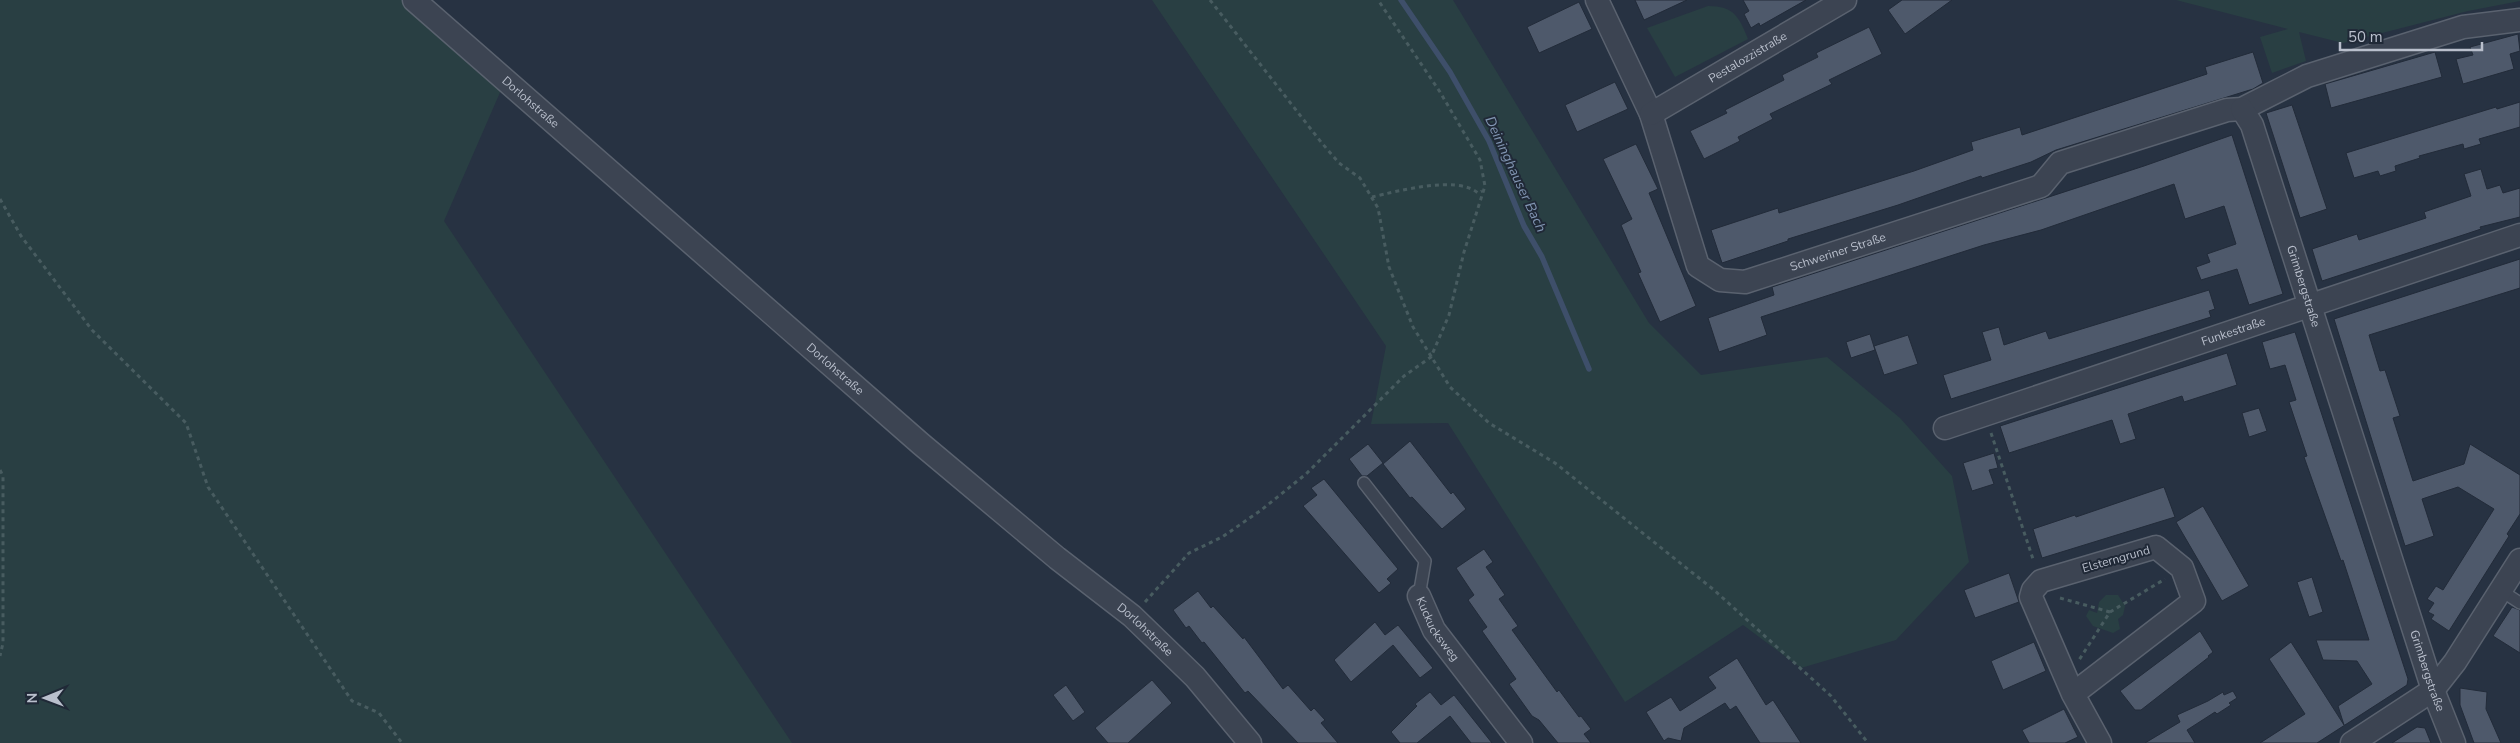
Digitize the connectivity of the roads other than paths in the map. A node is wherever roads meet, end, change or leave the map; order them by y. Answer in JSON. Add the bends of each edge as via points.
{"nodes":[{"id":1,"x":414,"y":0,"type":"edge"},
{"id":2,"x":1597,"y":0,"type":"edge"},
{"id":3,"x":1845,"y":0,"type":"edge"},
{"id":4,"x":2520,"y":20,"type":"edge"},
{"id":5,"x":2242,"y":109,"type":"junction"},
{"id":6,"x":1651,"y":114,"type":"junction"},
{"id":7,"x":2520,"y":234,"type":"edge"},
{"id":8,"x":2308,"y":307,"type":"junction"},
{"id":9,"x":1946,"y":428,"type":"dead end"},
{"id":10,"x":1364,"y":483,"type":"dead end"},
{"id":11,"x":2520,"y":560,"type":"edge"},
{"id":12,"x":2500,"y":590,"type":"junction"},
{"id":13,"x":1419,"y":596,"type":"joint"},
{"id":14,"x":2520,"y":603,"type":"edge"},
{"id":15,"x":2070,"y":687,"type":"junction"},
{"id":16,"x":2433,"y":690,"type":"junction"},
{"id":17,"x":1250,"y":743,"type":"edge"},
{"id":18,"x":1522,"y":743,"type":"edge"},
{"id":19,"x":2100,"y":743,"type":"edge"},
{"id":20,"x":2352,"y":743,"type":"edge"},
{"id":21,"x":2454,"y":743,"type":"edge"}],
"edges":[{"from":1,"to":17,"type":"street","name":"Dorlohstraße","via":[[913,437],[1057,558],[1132,616],[1195,677]]},
{"from":2,"to":6,"type":"street","name":"Schweriner Straße"},
{"from":3,"to":6,"type":"street","name":"Pestalozzistraße"},
{"from":4,"to":5,"type":"street","via":[[2463,27],[2307,76]]},
{"from":5,"to":6,"type":"street","name":"Schweriner Straße","via":[[2227,110],[2060,163],[2041,186],[1745,282],[1720,280],[1698,266]]},
{"from":5,"to":8,"type":"street","name":"Grimbergstraße","via":[[2252,125]]},
{"from":7,"to":8,"type":"street","name":"Funkestraße"},
{"from":8,"to":9,"type":"street","name":"Funkestraße"},
{"from":8,"to":16,"type":"street","name":"Grimbergstraße"},
{"from":10,"to":13,"type":"lane","name":"Kuckucksweg","via":[[1425,561]]},
{"from":11,"to":12,"type":"street"},
{"from":12,"to":14,"type":"lane"},
{"from":12,"to":16,"type":"street","via":[[2455,662]]},
{"from":13,"to":18,"type":"street","name":"Kuckucksweg","via":[[1434,630]]},
{"from":15,"to":15,"type":"street","name":"Elsterngrund","via":[[2031,597],[2037,586],[2156,547],[2182,568],[2194,600]]},
{"from":15,"to":19,"type":"street"},
{"from":16,"to":20,"type":"street"},
{"from":16,"to":21,"type":"street","name":"Grimbergstraße"}]}
